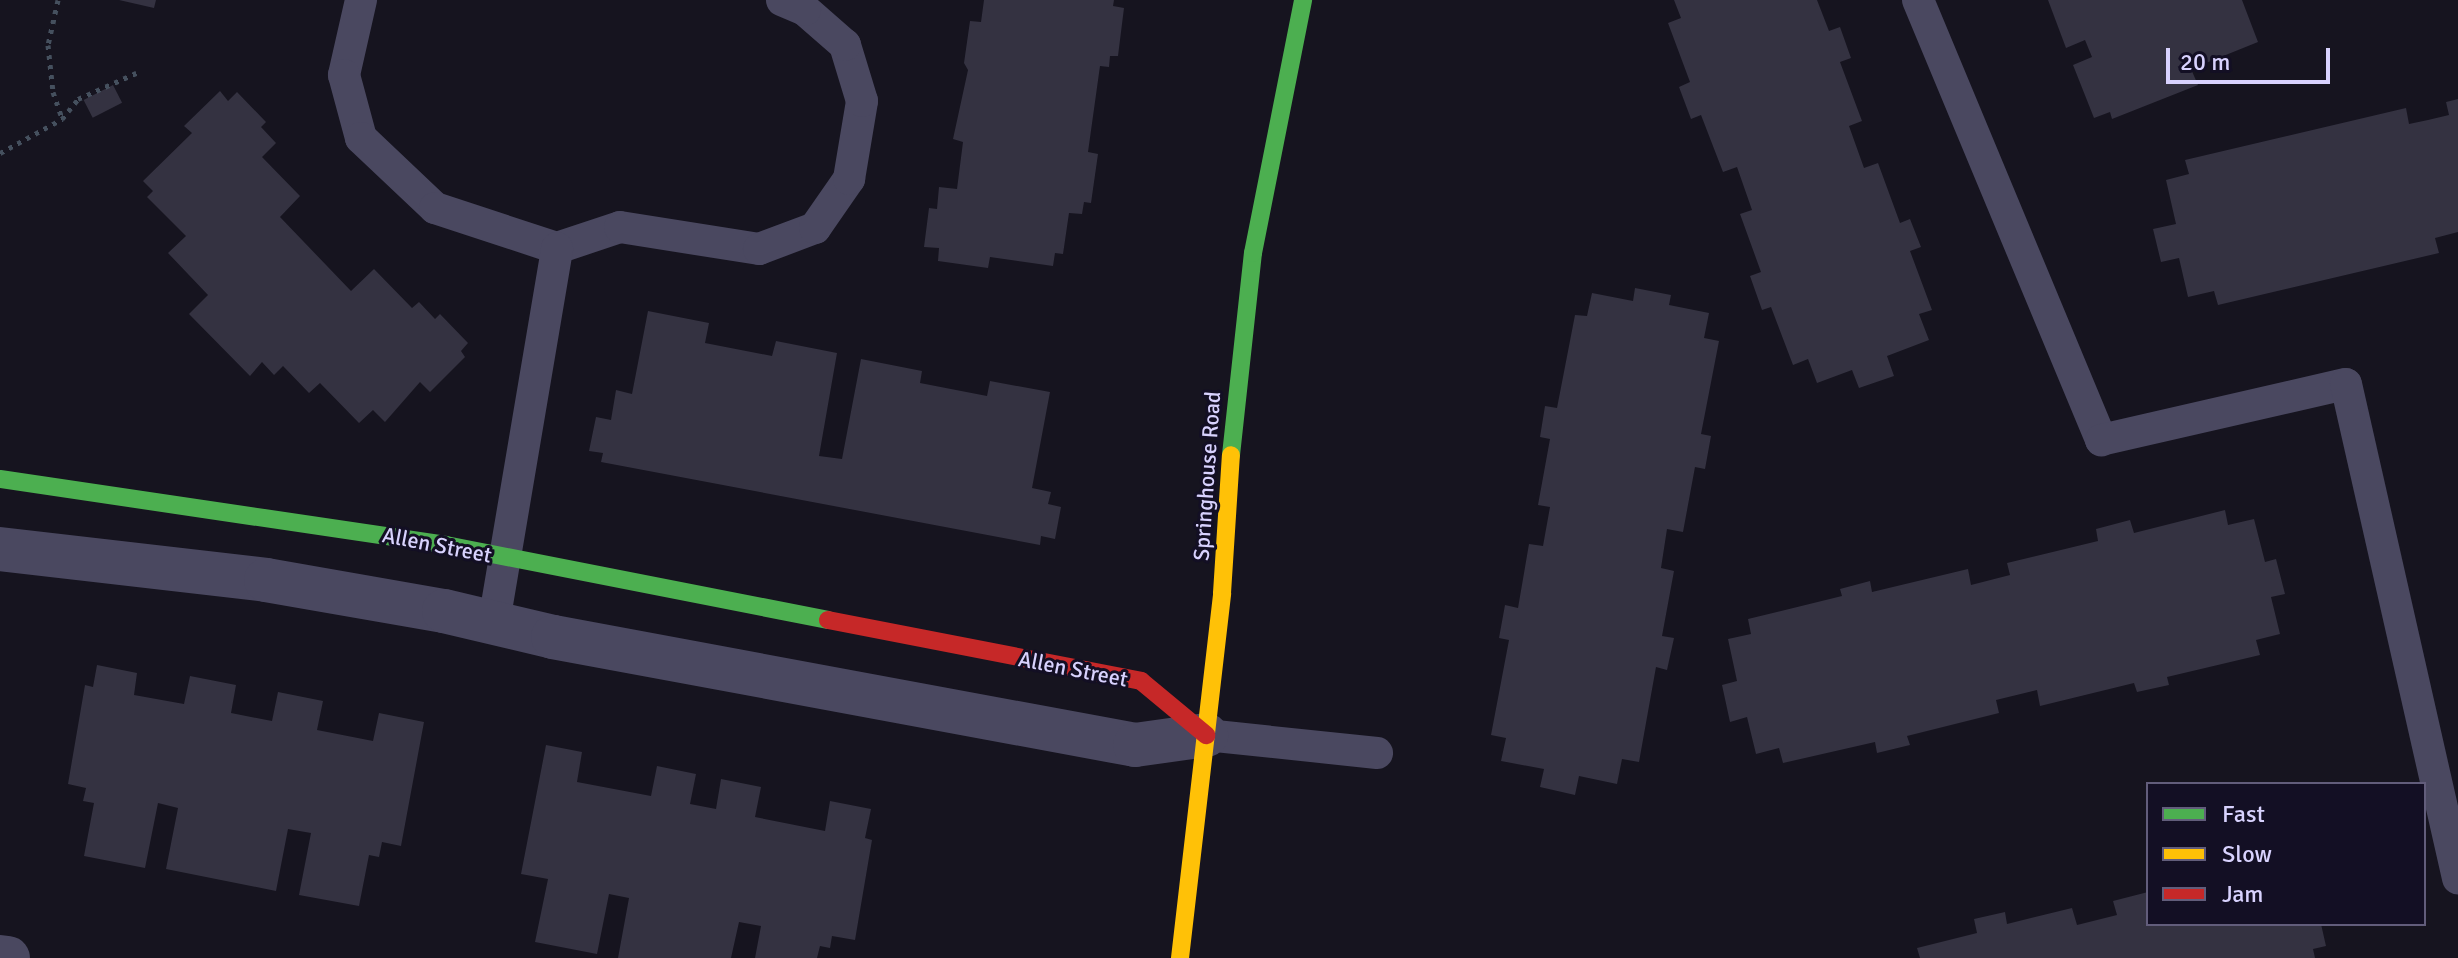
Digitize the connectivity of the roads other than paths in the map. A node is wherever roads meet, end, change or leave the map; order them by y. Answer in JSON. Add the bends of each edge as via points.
{"nodes":[{"id":1,"x":361,"y":0,"type":"edge"},
{"id":2,"x":782,"y":0,"type":"edge"},
{"id":3,"x":1303,"y":0,"type":"edge"},
{"id":4,"x":1918,"y":0,"type":"edge"},
{"id":5,"x":557,"y":248,"type":"junction"},
{"id":6,"x":0,"y":479,"type":"edge"},
{"id":7,"x":0,"y":549,"type":"edge"},
{"id":8,"x":504,"y":558,"type":"junction"},
{"id":9,"x":494,"y":622,"type":"junction"},
{"id":10,"x":1206,"y":735,"type":"junction"},
{"id":11,"x":1377,"y":753,"type":"dead end"},
{"id":12,"x":2458,"y":878,"type":"edge"},
{"id":13,"x":0,"y":957,"type":"edge"},
{"id":14,"x":8,"y":958,"type":"edge"},
{"id":15,"x":1180,"y":958,"type":"edge"}],
"edges":[{"from":1,"to":5,"type":"lane","via":[[344,75],[361,138],[435,208]]},
{"from":2,"to":5,"type":"lane","via":[[805,10],[845,45],[862,101],[849,179],[815,228],[759,249],[620,227]]},
{"from":3,"to":10,"type":"street","name":"Springhouse Road","via":[[1253,253]]},
{"from":4,"to":12,"type":"lane","via":[[2101,440],[2346,384]]},
{"from":5,"to":8,"type":"lane"},
{"from":6,"to":8,"type":"street","name":"Allen Street","via":[[299,520]]},
{"from":7,"to":9,"type":"street","via":[[266,580]]},
{"from":8,"to":9,"type":"lane"},
{"from":8,"to":10,"type":"street","name":"Allen Street","via":[[1141,681]]},
{"from":9,"to":10,"type":"street","via":[[1135,745]]},
{"from":10,"to":11,"type":"lane"},
{"from":10,"to":15,"type":"street","name":"Springhouse Road"},
{"from":13,"to":14,"type":"street"}]}
